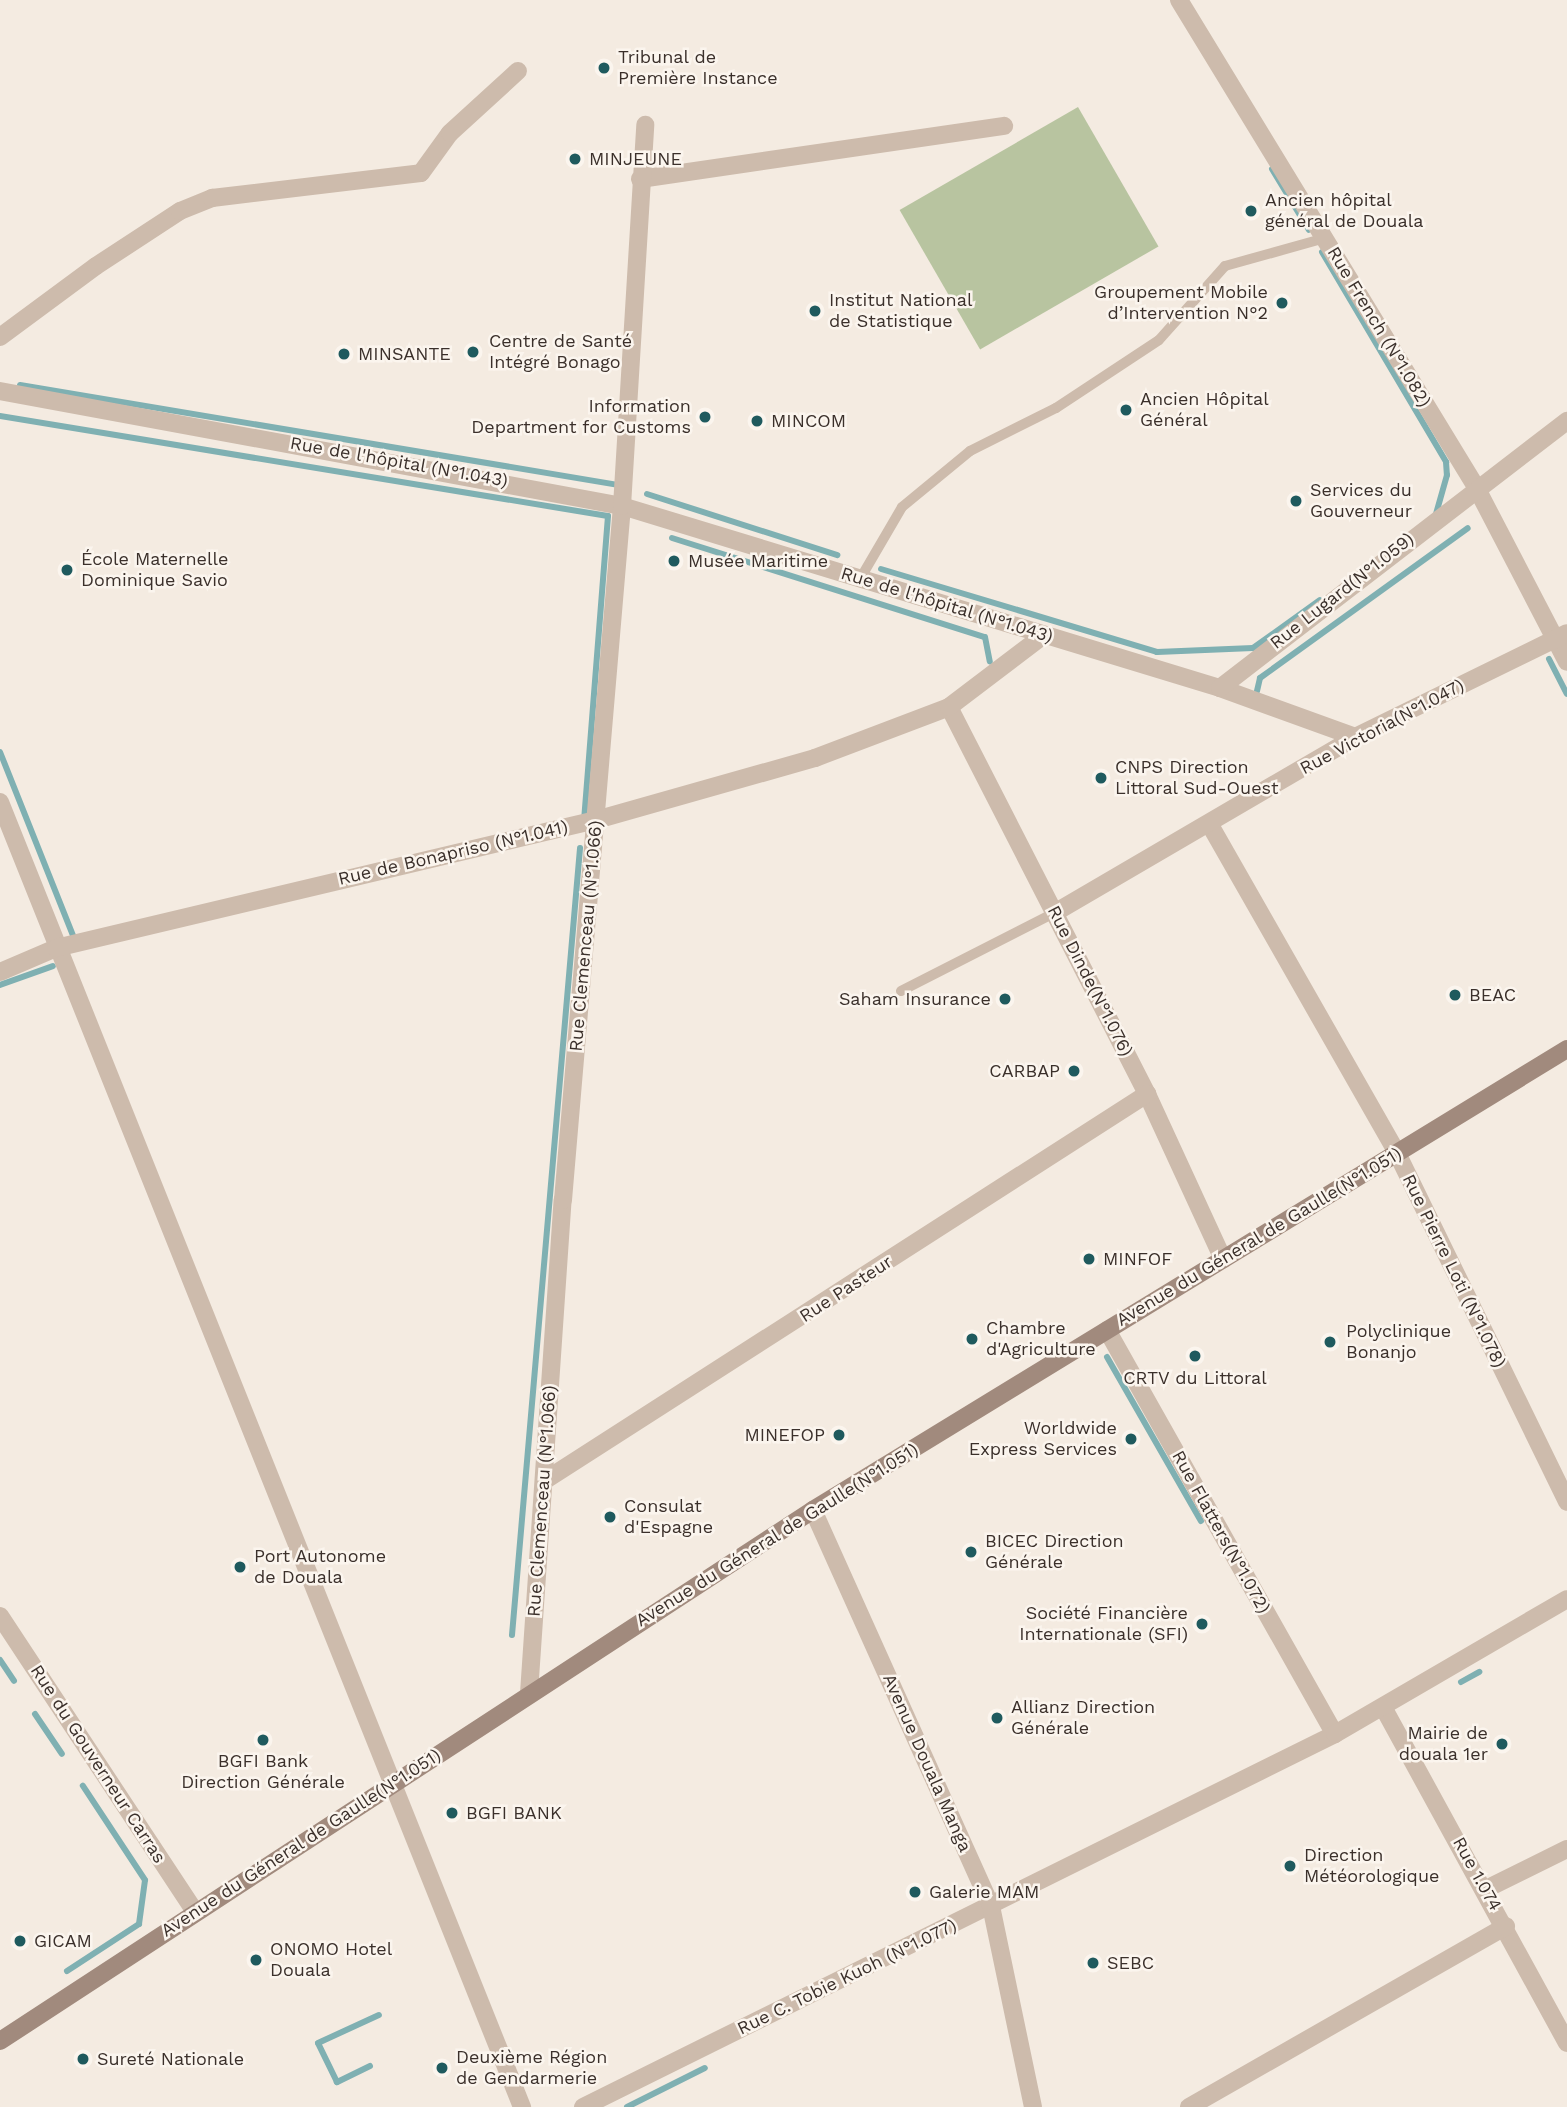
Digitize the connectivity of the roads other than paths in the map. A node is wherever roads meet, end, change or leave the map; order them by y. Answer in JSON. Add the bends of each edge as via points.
{"nodes":[{"id":1,"x":1179,"y":0,"type":"edge"},
{"id":2,"x":518,"y":71,"type":"dead end"},
{"id":3,"x":645,"y":125,"type":"dead end"},
{"id":4,"x":1004,"y":126,"type":"dead end"},
{"id":5,"x":640,"y":179,"type":"junction"},
{"id":6,"x":1325,"y":237,"type":"junction"},
{"id":7,"x":0,"y":337,"type":"edge"},
{"id":8,"x":0,"y":391,"type":"edge"},
{"id":9,"x":1567,"y":421,"type":"edge"},
{"id":10,"x":1476,"y":487,"type":"junction"},
{"id":11,"x":622,"y":506,"type":"junction"},
{"id":12,"x":860,"y":579,"type":"junction"},
{"id":13,"x":1044,"y":635,"type":"junction"},
{"id":14,"x":1561,"y":636,"type":"edge"},
{"id":15,"x":1567,"y":662,"type":"edge"},
{"id":16,"x":1220,"y":688,"type":"junction"},
{"id":17,"x":948,"y":707,"type":"junction"},
{"id":18,"x":1355,"y":737,"type":"junction"},
{"id":19,"x":0,"y":802,"type":"edge"},
{"id":20,"x":596,"y":820,"type":"junction"},
{"id":21,"x":1210,"y":825,"type":"junction"},
{"id":22,"x":1056,"y":912,"type":"junction"},
{"id":23,"x":56,"y":948,"type":"junction"},
{"id":24,"x":0,"y":972,"type":"edge"},
{"id":25,"x":901,"y":991,"type":"dead end"},
{"id":26,"x":1567,"y":1049,"type":"edge"},
{"id":27,"x":1146,"y":1094,"type":"junction"},
{"id":28,"x":1397,"y":1153,"type":"junction"},
{"id":29,"x":1223,"y":1259,"type":"junction"},
{"id":30,"x":1107,"y":1330,"type":"junction"},
{"id":31,"x":544,"y":1481,"type":"junction"},
{"id":32,"x":1567,"y":1502,"type":"edge"},
{"id":33,"x":813,"y":1510,"type":"junction"},
{"id":34,"x":1567,"y":1599,"type":"edge"},
{"id":35,"x":0,"y":1616,"type":"edge"},
{"id":36,"x":529,"y":1693,"type":"junction"},
{"id":37,"x":1383,"y":1707,"type":"junction"},
{"id":38,"x":1335,"y":1734,"type":"junction"},
{"id":39,"x":390,"y":1784,"type":"junction"},
{"id":40,"x":1567,"y":1849,"type":"edge"},
{"id":41,"x":1486,"y":1889,"type":"junction"},
{"id":42,"x":991,"y":1906,"type":"junction"},
{"id":43,"x":195,"y":1912,"type":"junction"},
{"id":44,"x":1506,"y":1926,"type":"junction"},
{"id":45,"x":0,"y":2040,"type":"edge"},
{"id":46,"x":1567,"y":2043,"type":"edge"},
{"id":47,"x":522,"y":2107,"type":"edge"},
{"id":48,"x":583,"y":2107,"type":"edge"},
{"id":49,"x":1033,"y":2107,"type":"edge"},
{"id":50,"x":1189,"y":2107,"type":"edge"}],
"edges":[{"from":1,"to":6,"type":"street","name":"Rue French (N°1.082)"},
{"from":2,"to":7,"type":"street","via":[[450,133],[421,173],[212,198],[180,211]]},
{"from":3,"to":5,"type":"street","name":"Rue Clemenceau (N°1.066)"},
{"from":4,"to":5,"type":"street"},
{"from":5,"to":11,"type":"street","name":"Rue Clemenceau (N°1.066)"},
{"from":6,"to":10,"type":"street","name":"Rue French (N°1.082)"},
{"from":6,"to":12,"type":"lane","via":[[1225,266],[1159,340],[1056,408],[970,452],[902,507]]},
{"from":8,"to":11,"type":"street","name":"Rue de l'hôpital (N°1.043)"},
{"from":9,"to":10,"type":"street","name":"Rue Lugard(N°1.059)"},
{"from":10,"to":14,"type":"street","name":"Rue French (N°1.082)"},
{"from":10,"to":16,"type":"street","name":"Rue Lugard(N°1.059)"},
{"from":11,"to":12,"type":"street","name":"Rue de l'hôpital (N°1.043)"},
{"from":11,"to":20,"type":"street","name":"Rue Clemenceau (N°1.066)"},
{"from":12,"to":13,"type":"street","name":"Rue de l'hôpital (N°1.043)"},
{"from":13,"to":16,"type":"street","name":"Rue de l'hôpital (N°1.043)"},
{"from":13,"to":17,"type":"street","name":"Rue de Bonapriso (N°1.041)"},
{"from":14,"to":15,"type":"street","name":"Rue French (N°1.082)"},
{"from":14,"to":18,"type":"street","name":"Rue Victoria(N°1.047)"},
{"from":16,"to":18,"type":"street","name":"Rue de l'hôpital (N°1.043)"},
{"from":17,"to":20,"type":"street","name":"Rue de Bonapriso (N°1.041)","via":[[815,758]]},
{"from":17,"to":22,"type":"street","name":"Rue Dinde(N°1.076)"},
{"from":18,"to":21,"type":"street","name":"Rue Victoria(N°1.047)"},
{"from":19,"to":23,"type":"street"},
{"from":20,"to":23,"type":"street","name":"Rue de Bonapriso (N°1.041)"},
{"from":20,"to":31,"type":"street","name":"Rue Clemenceau (N°1.066)"},
{"from":21,"to":22,"type":"street","name":"Rue Victoria(N°1.047)"},
{"from":21,"to":28,"type":"street","name":"Rue Pierre Loti (N°1.078)"},
{"from":22,"to":25,"type":"lane"},
{"from":22,"to":27,"type":"street","name":"Rue Dinde(N°1.076)"},
{"from":23,"to":24,"type":"street","name":"Rue de Bonapriso (N°1.041)"},
{"from":23,"to":39,"type":"street"},
{"from":26,"to":28,"type":"main road","name":"Avenue du Géneral de Gaulle(N°1.051)"},
{"from":27,"to":29,"type":"street","name":"Rue Dinde(N°1.076)"},
{"from":27,"to":31,"type":"street","name":"Rue Pasteur"},
{"from":28,"to":29,"type":"main road","name":"Avenue du Géneral de Gaulle(N°1.051)"},
{"from":28,"to":32,"type":"street","name":"Rue Pierre Loti (N°1.078)"},
{"from":29,"to":30,"type":"main road","name":"Avenue du Géneral de Gaulle(N°1.051)"},
{"from":30,"to":33,"type":"main road","name":"Avenue du Géneral de Gaulle(N°1.051)"},
{"from":30,"to":38,"type":"street","name":"Rue Flatters(N°1.072)"},
{"from":31,"to":36,"type":"street","name":"Rue Clemenceau (N°1.066)"},
{"from":33,"to":36,"type":"main road","name":"Avenue du Géneral de Gaulle(N°1.051)"},
{"from":33,"to":42,"type":"street","name":"Avenue Douala Manga"},
{"from":34,"to":37,"type":"street","name":"Rue C. Tobie Kuoh (N°1.077)"},
{"from":35,"to":43,"type":"street","name":"Rue du Gouverneur Carras"},
{"from":36,"to":39,"type":"main road","name":"Avenue du Géneral de Gaulle(N°1.051)"},
{"from":37,"to":38,"type":"street","name":"Rue C. Tobie Kuoh (N°1.077)"},
{"from":37,"to":41,"type":"street","name":"Rue 1.074"},
{"from":38,"to":42,"type":"street","name":"Rue C. Tobie Kuoh (N°1.077)"},
{"from":39,"to":43,"type":"main road","name":"Avenue du Géneral de Gaulle(N°1.051)"},
{"from":39,"to":47,"type":"street"},
{"from":40,"to":41,"type":"street"},
{"from":41,"to":44,"type":"street","name":"Rue 1.074"},
{"from":42,"to":48,"type":"street","name":"Rue C. Tobie Kuoh (N°1.077)"},
{"from":42,"to":49,"type":"street","name":"Avenue Douala Manga"},
{"from":43,"to":45,"type":"main road","name":"Avenue du Géneral de Gaulle(N°1.051)"},
{"from":44,"to":46,"type":"street","name":"Rue 1.074"},
{"from":44,"to":50,"type":"street"}]}
